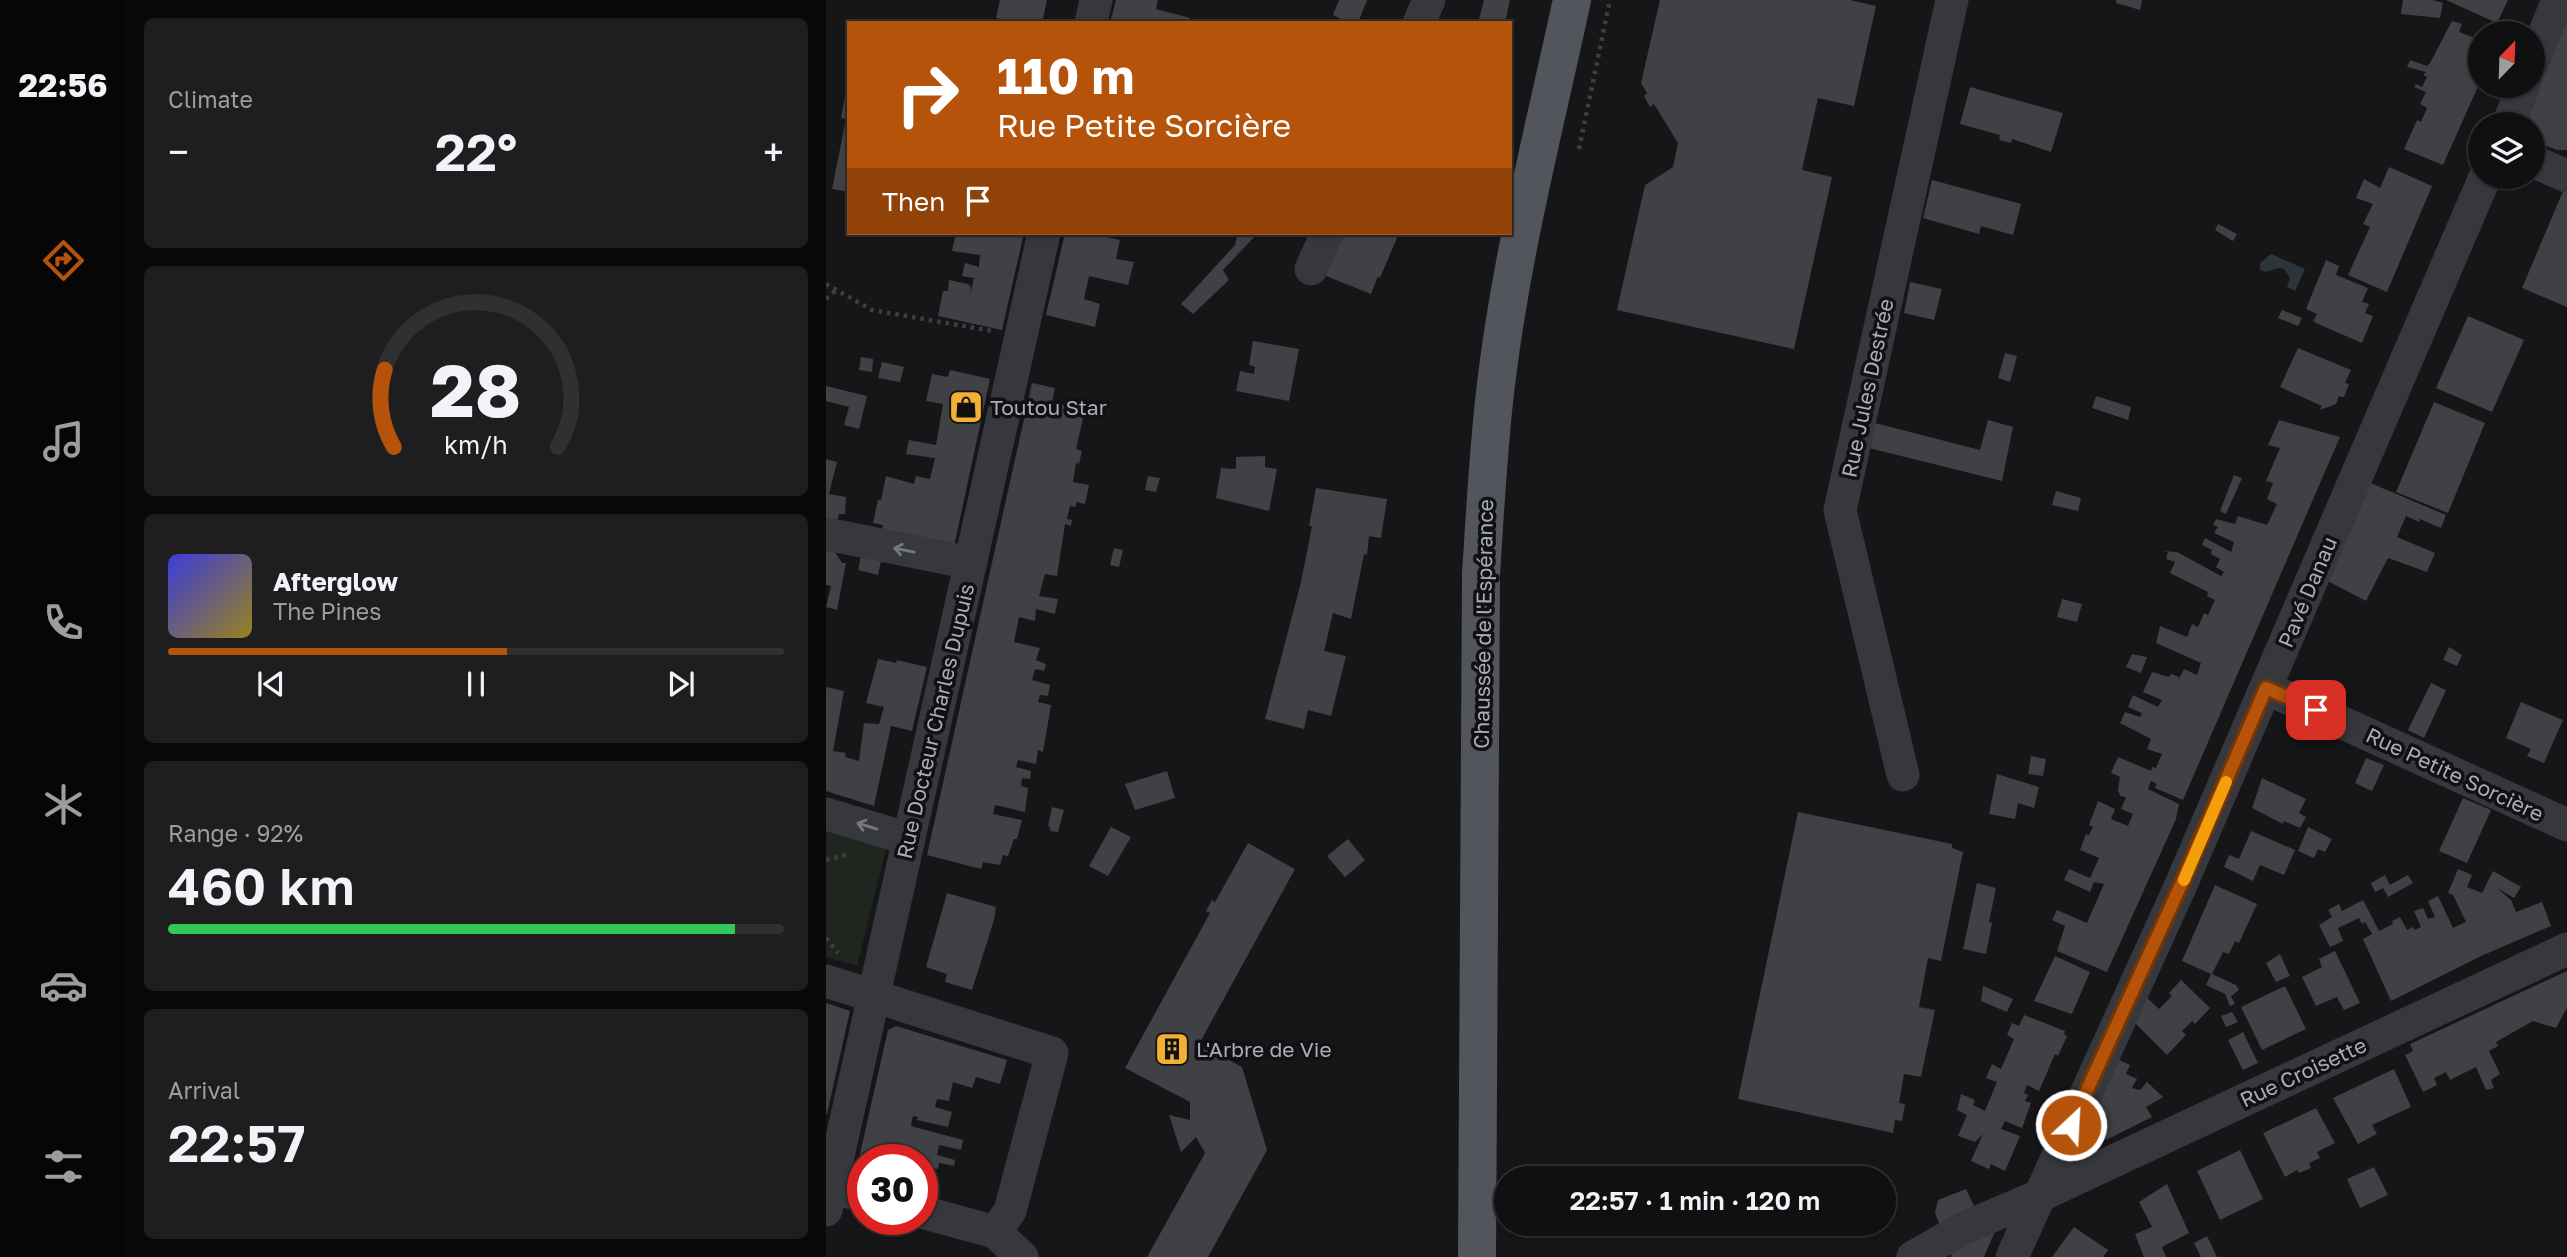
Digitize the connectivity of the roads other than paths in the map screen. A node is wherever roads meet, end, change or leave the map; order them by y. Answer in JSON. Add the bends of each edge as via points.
{"nodes":[{"id":1,"x":1096,"y":0,"type":"edge"},
{"id":2,"x":1429,"y":0,"type":"edge"},
{"id":3,"x":1572,"y":0,"type":"edge"},
{"id":4,"x":1952,"y":0,"type":"edge"},
{"id":5,"x":2558,"y":0,"type":"edge"},
{"id":6,"x":1091,"y":21,"type":"edge"},
{"id":7,"x":1420,"y":21,"type":"edge"},
{"id":8,"x":2545,"y":32,"type":"edge"},
{"id":9,"x":2545,"y":167,"type":"edge"},
{"id":10,"x":2567,"y":176,"type":"edge"},
{"id":11,"x":2481,"y":189,"type":"edge"},
{"id":12,"x":1044,"y":235,"type":"edge"},
{"id":13,"x":1326,"y":235,"type":"edge"},
{"id":14,"x":1311,"y":269,"type":"dead end"},
{"id":15,"x":826,"y":534,"type":"edge"},
{"id":16,"x":971,"y":563,"type":"junction"},
{"id":17,"x":2266,"y":688,"type":"junction"},
{"id":18,"x":1903,"y":775,"type":"dead end"},
{"id":19,"x":826,"y":814,"type":"edge"},
{"id":20,"x":2567,"y":825,"type":"edge"},
{"id":21,"x":909,"y":839,"type":"junction"},
{"id":22,"x":2567,"y":949,"type":"edge"},
{"id":23,"x":826,"y":981,"type":"edge"},
{"id":24,"x":874,"y":996,"type":"junction"},
{"id":25,"x":2039,"y":1196,"type":"junction"},
{"id":26,"x":847,"y":1197,"type":"edge"},
{"id":27,"x":828,"y":1198,"type":"edge"},
{"id":28,"x":938,"y":1216,"type":"edge"},
{"id":29,"x":995,"y":1232,"type":"junction"},
{"id":30,"x":1022,"y":1257,"type":"edge"},
{"id":31,"x":1477,"y":1257,"type":"edge"},
{"id":32,"x":1913,"y":1257,"type":"edge"},
{"id":33,"x":2012,"y":1257,"type":"edge"}],
"edges":[{"from":1,"to":6,"type":"street"},
{"from":2,"to":7,"type":"street"},
{"from":3,"to":31,"type":"main road","name":"Chaussée de l'Espérance","via":[[1508,306],[1487,478],[1481,574]]},
{"from":4,"to":18,"type":"street","name":"Rue Jules Destrée","via":[[1840,510]]},
{"from":5,"to":8,"type":"street"},
{"from":9,"to":10,"type":"street"},
{"from":11,"to":17,"type":"street","name":"Pavé Danau"},
{"from":12,"to":16,"type":"street","name":"Rue Docteur Charles Dupuis"},
{"from":13,"to":14,"type":"street"},
{"from":16,"to":15,"type":"street","one_way":true},
{"from":16,"to":21,"type":"street","name":"Rue Docteur Charles Dupuis"},
{"from":17,"to":20,"type":"street","name":"Rue Petite Sorcière"},
{"from":17,"to":25,"type":"street","name":"Pavé Danau"},
{"from":21,"to":19,"type":"street","one_way":true},
{"from":21,"to":24,"type":"street","name":"Rue Docteur Charles Dupuis"},
{"from":22,"to":25,"type":"street","name":"Rue Croisette"},
{"from":23,"to":24,"type":"street"},
{"from":24,"to":27,"type":"street","name":"Rue Docteur Charles Dupuis"},
{"from":24,"to":29,"type":"street","via":[[1052,1053],[1010,1211]]},
{"from":25,"to":32,"type":"street","name":"Rue Croisette","via":[[1964,1228]]},
{"from":25,"to":33,"type":"street","name":"Pavé Danau"},
{"from":26,"to":27,"type":"street"},
{"from":28,"to":29,"type":"street"},
{"from":29,"to":30,"type":"street"}]}
